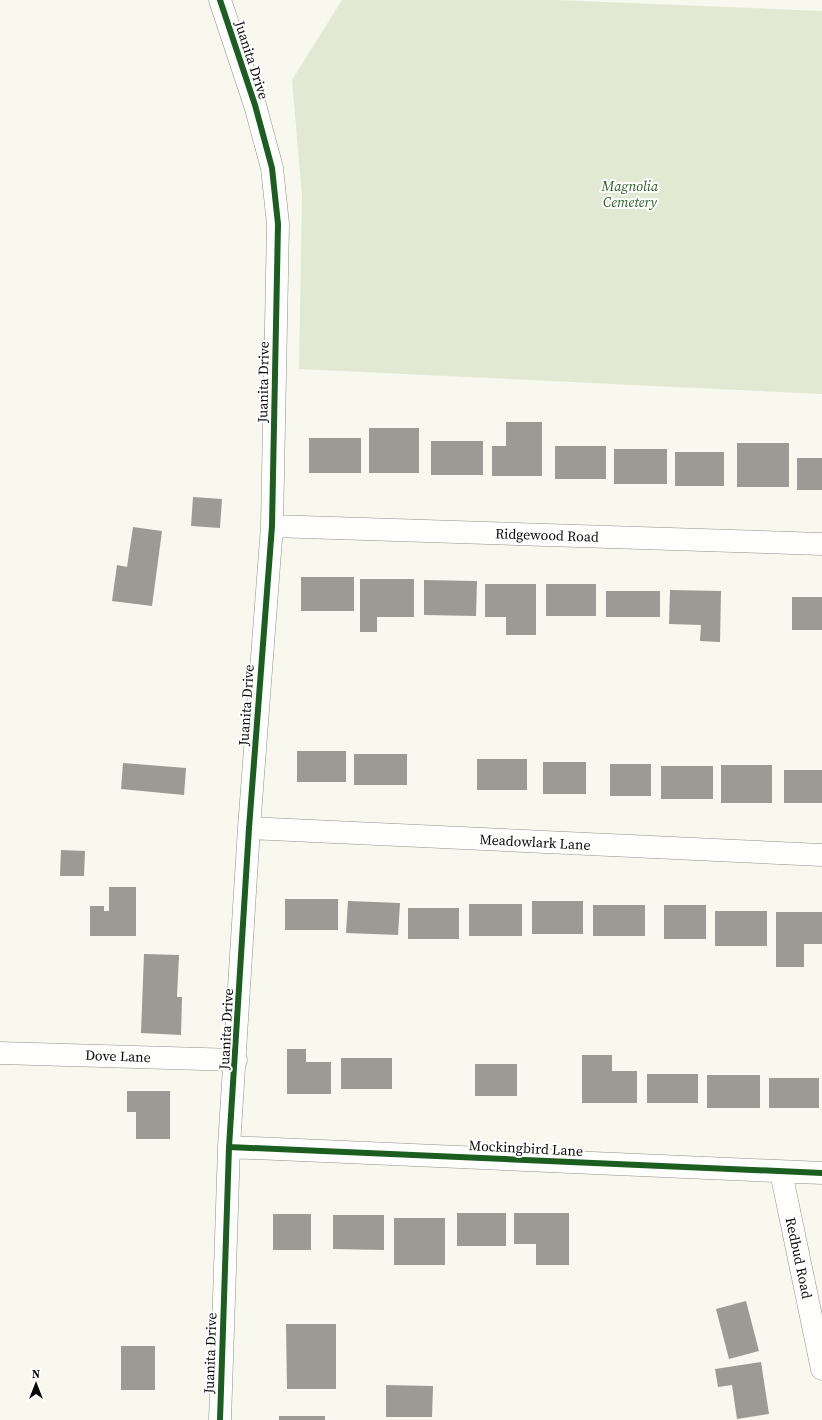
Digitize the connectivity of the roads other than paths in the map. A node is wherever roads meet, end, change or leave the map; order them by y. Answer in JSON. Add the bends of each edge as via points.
{"nodes":[{"id":1,"x":220,"y":0,"type":"edge"},
{"id":2,"x":272,"y":526,"type":"junction"},
{"id":3,"x":822,"y":544,"type":"edge"},
{"id":4,"x":249,"y":828,"type":"junction"},
{"id":5,"x":822,"y":855,"type":"edge"},
{"id":6,"x":0,"y":1053,"type":"edge"},
{"id":7,"x":236,"y":1060,"type":"junction"},
{"id":8,"x":229,"y":1148,"type":"junction"},
{"id":9,"x":781,"y":1172,"type":"junction"},
{"id":10,"x":822,"y":1173,"type":"edge"},
{"id":11,"x":822,"y":1369,"type":"edge"},
{"id":12,"x":220,"y":1420,"type":"edge"}],
"edges":[{"from":1,"to":2,"type":"street","name":"Juanita Drive","via":[[255,105],[270,161],[278,224]]},
{"from":2,"to":3,"type":"street","name":"Ridgewood Road"},
{"from":2,"to":4,"type":"street","name":"Juanita Drive"},
{"from":4,"to":5,"type":"street","name":"Meadowlark Lane"},
{"from":4,"to":7,"type":"street","name":"Juanita Drive"},
{"from":6,"to":7,"type":"street","name":"Dove Lane"},
{"from":7,"to":8,"type":"street","name":"Juanita Drive"},
{"from":8,"to":9,"type":"street","name":"Mockingbird Lane"},
{"from":8,"to":12,"type":"street","name":"Juanita Drive"},
{"from":9,"to":10,"type":"street","name":"Mockingbird Lane"},
{"from":9,"to":11,"type":"street","name":"Redbud Road"}]}
